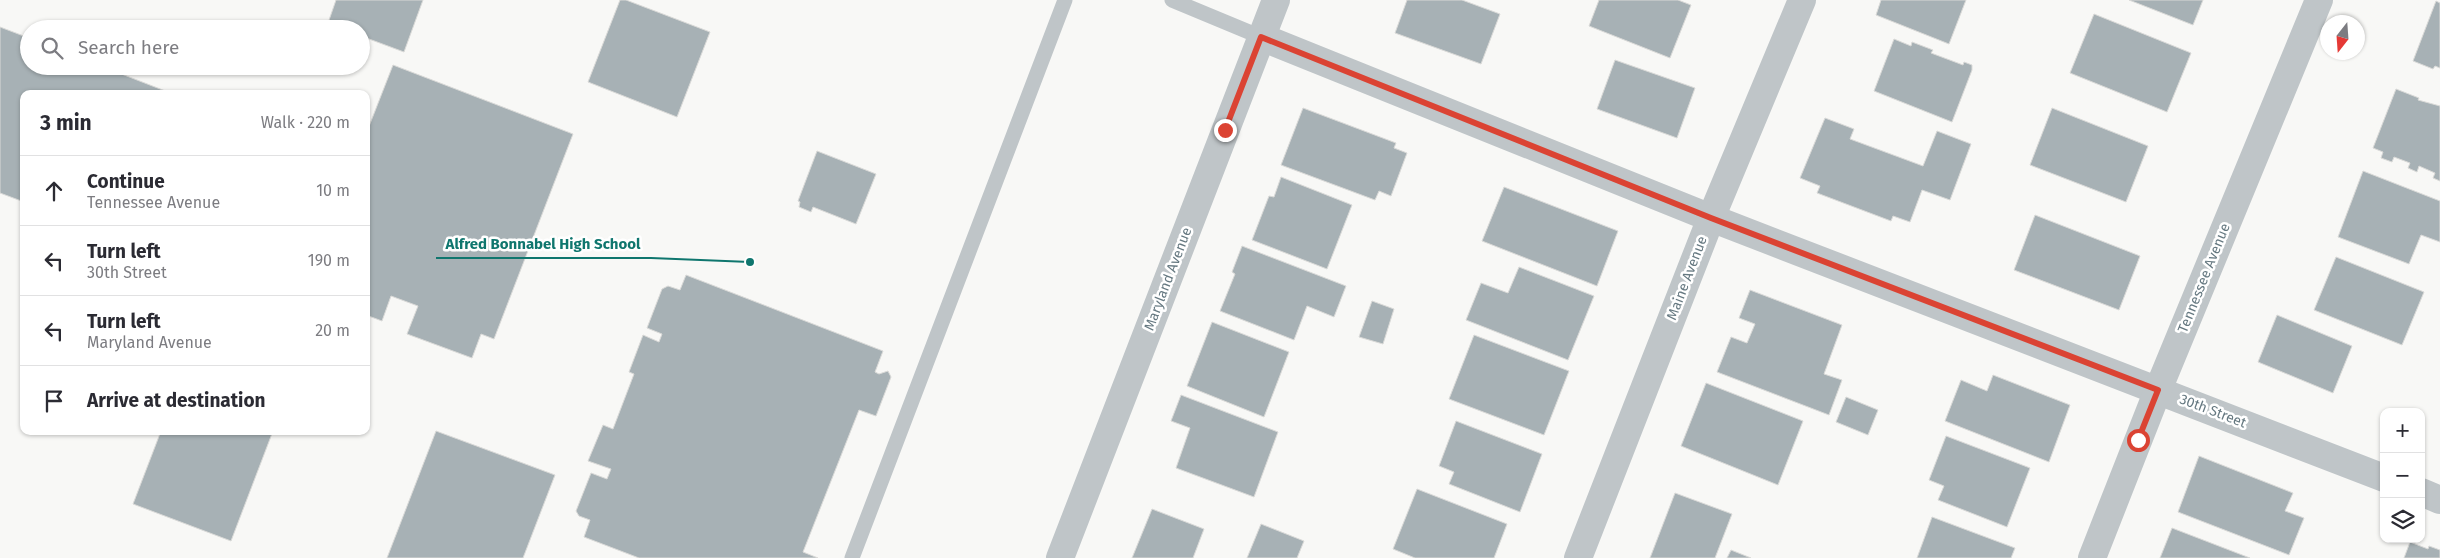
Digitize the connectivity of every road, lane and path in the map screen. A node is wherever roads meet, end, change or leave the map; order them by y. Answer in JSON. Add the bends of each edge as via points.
{"nodes":[{"id":1,"x":1065,"y":0,"type":"edge"},
{"id":2,"x":1172,"y":0,"type":"edge"},
{"id":3,"x":1276,"y":0,"type":"edge"},
{"id":4,"x":1802,"y":0,"type":"edge"},
{"id":5,"x":2319,"y":0,"type":"edge"},
{"id":6,"x":1261,"y":37,"type":"junction"},
{"id":7,"x":1711,"y":218,"type":"junction"},
{"id":8,"x":2158,"y":390,"type":"junction"},
{"id":9,"x":2380,"y":476,"type":"edge"},
{"id":10,"x":2425,"y":494,"type":"edge"},
{"id":11,"x":2440,"y":500,"type":"edge"},
{"id":12,"x":852,"y":558,"type":"edge"},
{"id":13,"x":1060,"y":558,"type":"edge"},
{"id":14,"x":1578,"y":558,"type":"edge"},
{"id":15,"x":2092,"y":558,"type":"edge"}],
"edges":[{"from":1,"to":12,"type":"lane"},
{"from":2,"to":6,"type":"lane"},
{"from":3,"to":6,"type":"street","name":"Maryland Avenue"},
{"from":4,"to":7,"type":"street","name":"Maine Avenue"},
{"from":5,"to":8,"type":"street","name":"Tennessee Avenue"},
{"from":6,"to":7,"type":"street","name":"30th Street"},
{"from":6,"to":13,"type":"street","name":"Maryland Avenue"},
{"from":7,"to":8,"type":"street","name":"30th Street"},
{"from":7,"to":14,"type":"street","name":"Maine Avenue"},
{"from":8,"to":9,"type":"street","name":"30th Street"},
{"from":8,"to":15,"type":"street","name":"Tennessee Avenue"},
{"from":10,"to":11,"type":"street"}]}
